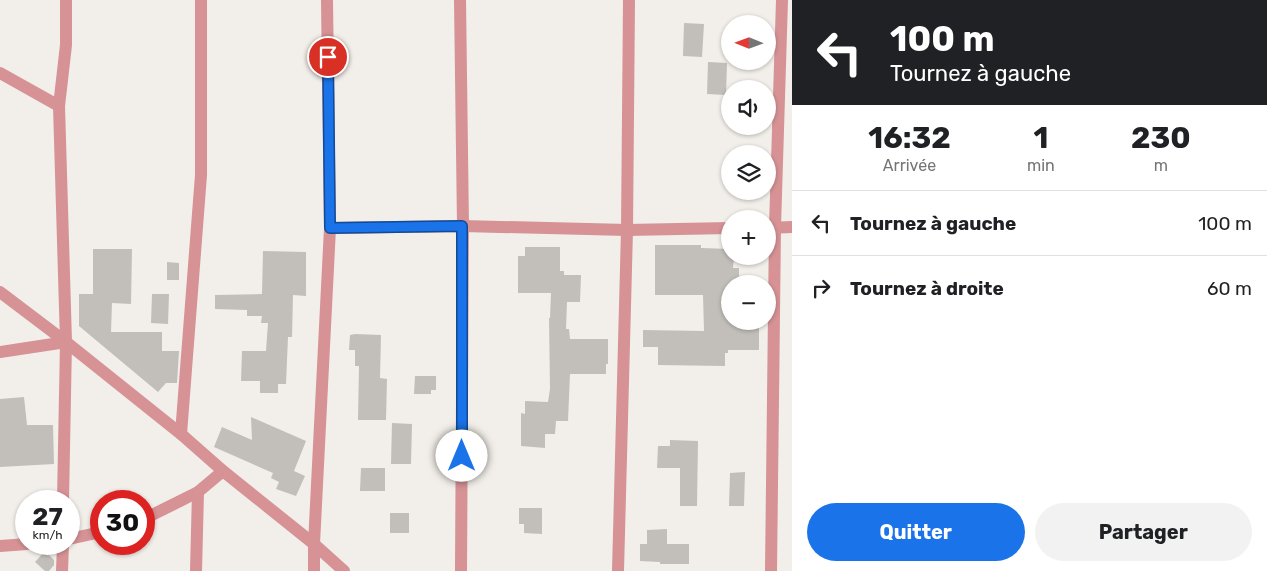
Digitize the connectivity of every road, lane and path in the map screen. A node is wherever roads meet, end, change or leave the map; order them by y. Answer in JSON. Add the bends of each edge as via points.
{"nodes":[{"id":1,"x":66,"y":0,"type":"edge"},
{"id":2,"x":201,"y":0,"type":"edge"},
{"id":3,"x":327,"y":0,"type":"edge"},
{"id":4,"x":460,"y":0,"type":"edge"},
{"id":5,"x":629,"y":0,"type":"edge"},
{"id":6,"x":782,"y":0,"type":"edge"},
{"id":7,"x":0,"y":73,"type":"edge"},
{"id":8,"x":59,"y":106,"type":"junction"},
{"id":9,"x":772,"y":210,"type":"edge"},
{"id":10,"x":462,"y":226,"type":"junction"},
{"id":11,"x":792,"y":227,"type":"edge"},
{"id":12,"x":330,"y":228,"type":"junction"},
{"id":13,"x":721,"y":228,"type":"edge"},
{"id":14,"x":776,"y":228,"type":"edge"},
{"id":15,"x":627,"y":230,"type":"junction"},
{"id":16,"x":771,"y":265,"type":"edge"},
{"id":17,"x":0,"y":292,"type":"edge"},
{"id":18,"x":66,"y":342,"type":"junction"},
{"id":19,"x":0,"y":352,"type":"edge"},
{"id":20,"x":180,"y":434,"type":"junction"},
{"id":21,"x":223,"y":471,"type":"junction"},
{"id":22,"x":63,"y":490,"type":"edge"},
{"id":23,"x":198,"y":492,"type":"junction"},
{"id":24,"x":155,"y":514,"type":"edge"},
{"id":25,"x":314,"y":544,"type":"junction"},
{"id":26,"x":15,"y":545,"type":"edge"},
{"id":27,"x":0,"y":546,"type":"edge"},
{"id":28,"x":63,"y":555,"type":"edge"},
{"id":29,"x":62,"y":571,"type":"edge"},
{"id":30,"x":196,"y":571,"type":"edge"},
{"id":31,"x":314,"y":571,"type":"edge"},
{"id":32,"x":344,"y":571,"type":"edge"},
{"id":33,"x":461,"y":571,"type":"edge"},
{"id":34,"x":618,"y":571,"type":"edge"},
{"id":35,"x":771,"y":571,"type":"edge"}],
"edges":[{"from":1,"to":8,"type":"street","via":[[66,46]]},
{"from":2,"to":20,"type":"street","via":[[201,175]]},
{"from":3,"to":12,"type":"street"},
{"from":4,"to":10,"type":"street"},
{"from":5,"to":15,"type":"street"},
{"from":6,"to":9,"type":"street"},
{"from":7,"to":8,"type":"street"},
{"from":8,"to":18,"type":"street"},
{"from":10,"to":12,"type":"street"},
{"from":10,"to":15,"type":"street"},
{"from":10,"to":33,"type":"street"},
{"from":11,"to":14,"type":"street"},
{"from":12,"to":25,"type":"street"},
{"from":13,"to":15,"type":"street"},
{"from":15,"to":34,"type":"street"},
{"from":16,"to":35,"type":"street"},
{"from":17,"to":18,"type":"street"},
{"from":18,"to":19,"type":"street"},
{"from":18,"to":20,"type":"street"},
{"from":18,"to":22,"type":"street"},
{"from":20,"to":21,"type":"street"},
{"from":21,"to":23,"type":"street"},
{"from":21,"to":25,"type":"street"},
{"from":23,"to":24,"type":"street"},
{"from":23,"to":30,"type":"street"},
{"from":25,"to":31,"type":"street"},
{"from":25,"to":32,"type":"street"},
{"from":26,"to":27,"type":"street"},
{"from":28,"to":29,"type":"street"}]}
